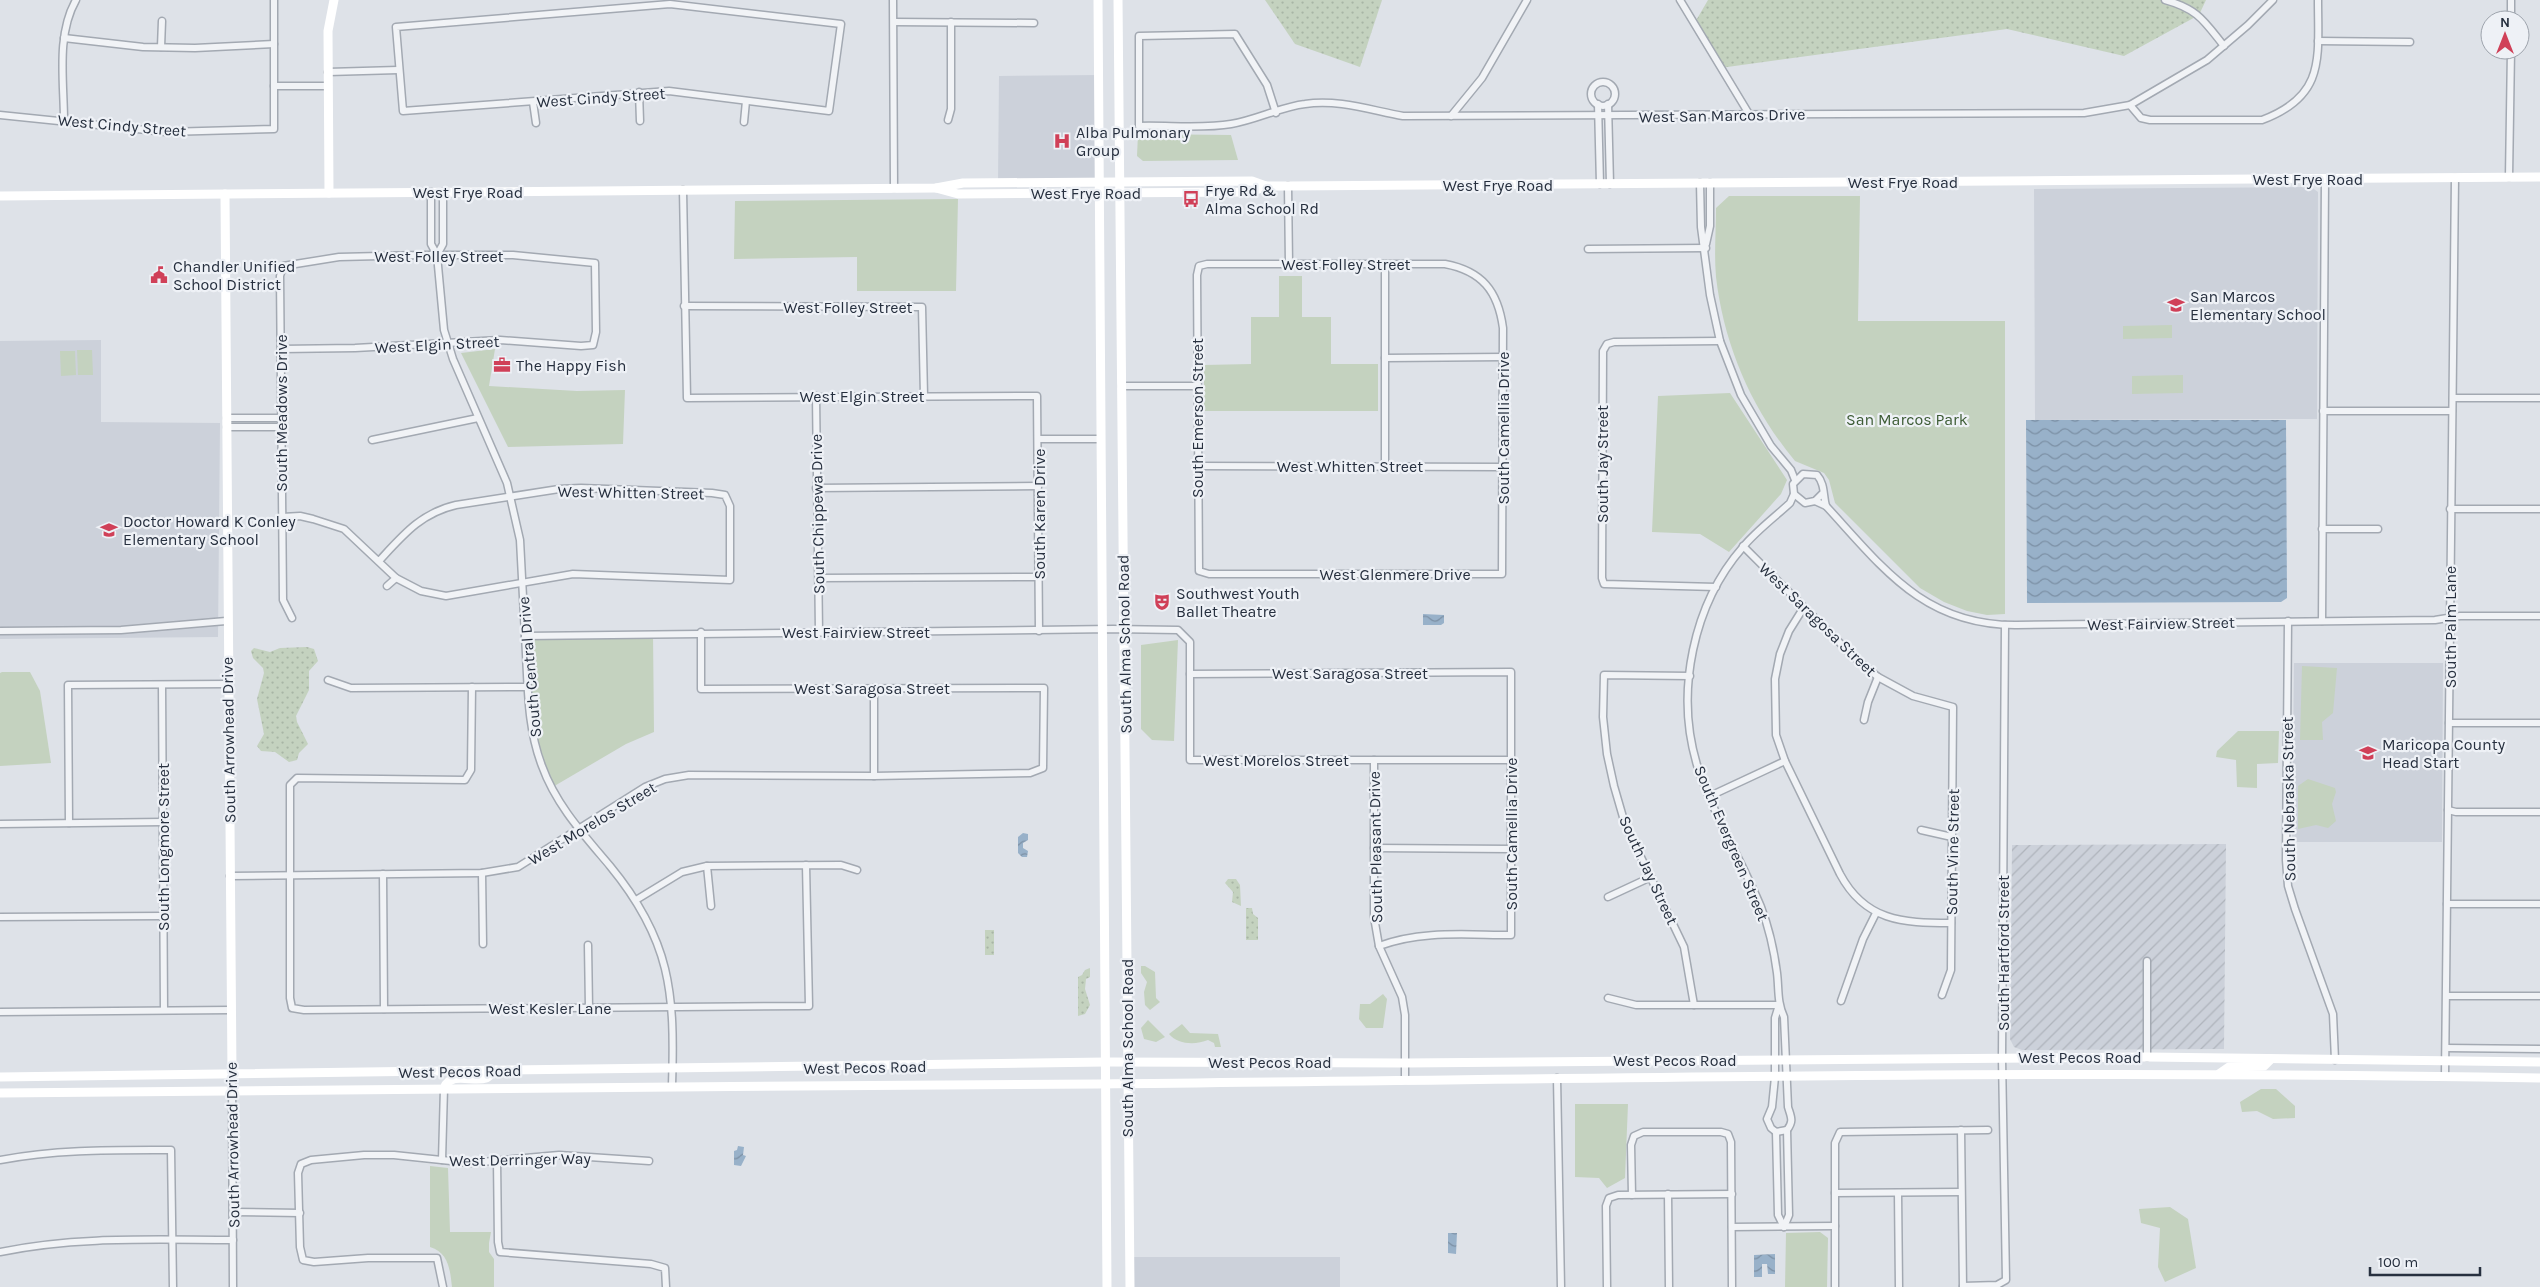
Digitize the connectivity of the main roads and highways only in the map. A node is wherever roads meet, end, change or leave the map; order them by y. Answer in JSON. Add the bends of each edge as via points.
{"nodes":[{"id":1,"x":334,"y":0,"type":"edge"},
{"id":2,"x":1098,"y":0,"type":"edge"},
{"id":3,"x":1118,"y":0,"type":"edge"},
{"id":4,"x":2540,"y":177,"type":"edge"},
{"id":5,"x":1100,"y":181,"type":"junction"},
{"id":6,"x":1120,"y":181,"type":"junction"},
{"id":7,"x":1266,"y":186,"type":"junction"},
{"id":8,"x":936,"y":188,"type":"junction"},
{"id":9,"x":329,"y":193,"type":"junction"},
{"id":10,"x":1099,"y":193,"type":"junction"},
{"id":11,"x":1120,"y":193,"type":"junction"},
{"id":12,"x":225,"y":194,"type":"junction"},
{"id":13,"x":0,"y":196,"type":"edge"},
{"id":14,"x":2271,"y":1059,"type":"junction"},
{"id":15,"x":1105,"y":1062,"type":"junction"},
{"id":16,"x":1127,"y":1062,"type":"junction"},
{"id":17,"x":2540,"y":1062,"type":"edge"},
{"id":18,"x":496,"y":1070,"type":"junction"},
{"id":19,"x":232,"y":1074,"type":"junction"},
{"id":20,"x":2218,"y":1074,"type":"junction"},
{"id":21,"x":0,"y":1076,"type":"edge"},
{"id":22,"x":2540,"y":1078,"type":"edge"},
{"id":23,"x":1127,"y":1083,"type":"junction"},
{"id":24,"x":1105,"y":1084,"type":"junction"},
{"id":25,"x":444,"y":1088,"type":"junction"},
{"id":26,"x":0,"y":1093,"type":"edge"},
{"id":27,"x":1107,"y":1287,"type":"edge"},
{"id":28,"x":1130,"y":1287,"type":"edge"}],
"edges":[{"from":1,"to":9,"type":"main road","via":[[328,31]]},
{"from":2,"to":5,"type":"main road","name":"South Alma School Road"},
{"from":3,"to":6,"type":"main road","name":"South Alma School Road"},
{"from":4,"to":7,"type":"main road","name":"West Frye Road"},
{"from":5,"to":6,"type":"main road","name":"West Frye Road"},
{"from":5,"to":8,"type":"main road","name":"West Frye Road","via":[[963,183]]},
{"from":5,"to":10,"type":"main road","name":"South Alma School Road"},
{"from":6,"to":7,"type":"main road","name":"West Frye Road","via":[[1252,181]]},
{"from":6,"to":11,"type":"main road","name":"South Alma School Road"},
{"from":7,"to":11,"type":"main road","name":"West Frye Road","via":[[1251,192]]},
{"from":8,"to":9,"type":"main road","name":"West Frye Road"},
{"from":8,"to":10,"type":"main road","name":"West Frye Road","via":[[958,194]]},
{"from":9,"to":12,"type":"main road","name":"West Frye Road"},
{"from":10,"to":11,"type":"main road","name":"West Frye Road"},
{"from":10,"to":15,"type":"main road","name":"South Alma School Road"},
{"from":11,"to":16,"type":"main road","name":"South Alma School Road"},
{"from":12,"to":13,"type":"main road","name":"West Frye Road"},
{"from":12,"to":19,"type":"main road","name":"South Arrowhead Drive"},
{"from":14,"to":16,"type":"main road","name":"West Pecos Road"},
{"from":14,"to":17,"type":"main road","name":"West Pecos Road"},
{"from":14,"to":20,"type":"main road","via":[[2264,1066],[2229,1067]]},
{"from":15,"to":16,"type":"main road","name":"West Pecos Road"},
{"from":15,"to":18,"type":"main road","name":"West Pecos Road"},
{"from":15,"to":24,"type":"main road","name":"South Alma School Road"},
{"from":16,"to":23,"type":"main road","name":"South Alma School Road"},
{"from":18,"to":19,"type":"main road","name":"West Pecos Road"},
{"from":18,"to":25,"type":"main road","via":[[486,1078],[453,1079]]},
{"from":19,"to":21,"type":"main road","name":"West Pecos Road"},
{"from":20,"to":22,"type":"main road","name":"West Pecos Road"},
{"from":20,"to":23,"type":"main road","name":"West Pecos Road"},
{"from":23,"to":24,"type":"main road","name":"West Pecos Road"},
{"from":23,"to":28,"type":"main road","name":"South Alma School Road"},
{"from":24,"to":25,"type":"main road","name":"West Pecos Road"},
{"from":24,"to":27,"type":"main road","name":"South Alma School Road"},
{"from":25,"to":26,"type":"main road","name":"West Pecos Road"}]}
